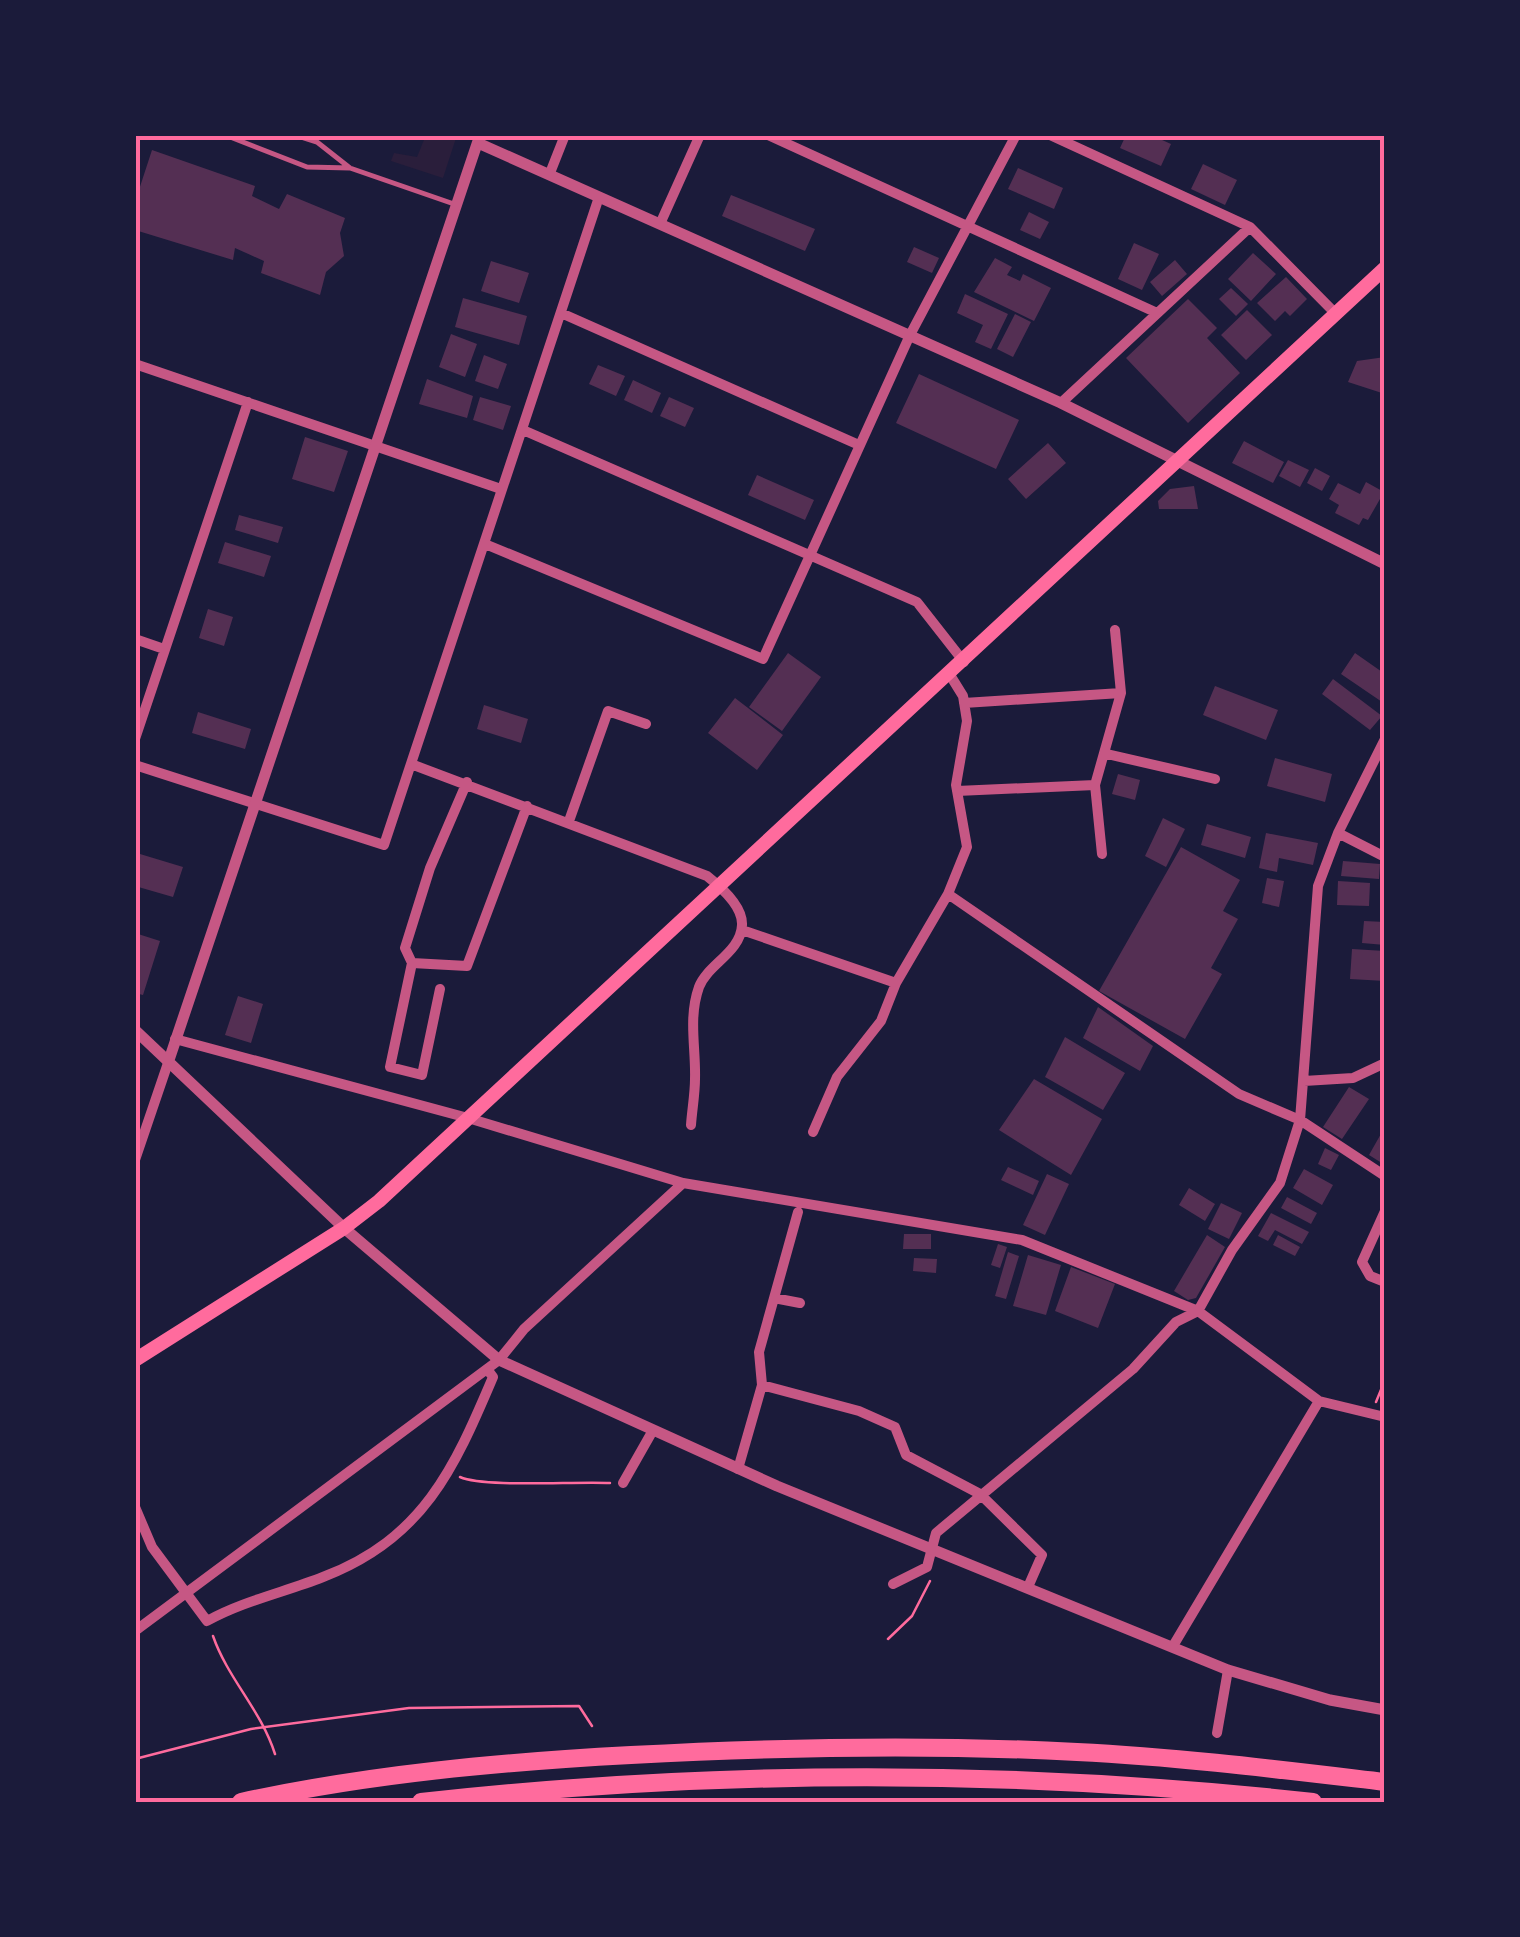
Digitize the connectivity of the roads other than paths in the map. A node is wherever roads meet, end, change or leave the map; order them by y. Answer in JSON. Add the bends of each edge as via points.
{"nodes":[{"id":1,"x":225,"y":135,"type":"edge"},
{"id":2,"x":296,"y":135,"type":"edge"},
{"id":3,"x":565,"y":135,"type":"edge"},
{"id":4,"x":700,"y":135,"type":"edge"},
{"id":5,"x":768,"y":135,"type":"edge"},
{"id":6,"x":1016,"y":135,"type":"edge"},
{"id":7,"x":1050,"y":135,"type":"edge"},
{"id":8,"x":479,"y":139,"type":"edge"},
{"id":9,"x":350,"y":168,"type":"junction"},
{"id":10,"x":550,"y":174,"type":"junction"},
{"id":11,"x":599,"y":197,"type":"junction"},
{"id":12,"x":456,"y":205,"type":"junction"},
{"id":13,"x":660,"y":224,"type":"junction"},
{"id":14,"x":1250,"y":226,"type":"junction"},
{"id":15,"x":967,"y":227,"type":"junction"},
{"id":16,"x":1385,"y":268,"type":"edge"},
{"id":17,"x":1156,"y":312,"type":"junction"},
{"id":18,"x":561,"y":313,"type":"junction"},
{"id":19,"x":1336,"y":314,"type":"junction"},
{"id":20,"x":910,"y":335,"type":"junction"},
{"id":21,"x":135,"y":364,"type":"edge"},
{"id":22,"x":248,"y":402,"type":"junction"},
{"id":23,"x":1060,"y":403,"type":"junction"},
{"id":24,"x":523,"y":430,"type":"junction"},
{"id":25,"x":375,"y":444,"type":"junction"},
{"id":26,"x":859,"y":444,"type":"junction"},
{"id":27,"x":1180,"y":460,"type":"junction"},
{"id":28,"x":502,"y":488,"type":"junction"},
{"id":29,"x":485,"y":544,"type":"junction"},
{"id":30,"x":808,"y":554,"type":"junction"},
{"id":31,"x":1385,"y":564,"type":"edge"},
{"id":32,"x":1116,"y":630,"type":"dead end"},
{"id":33,"x":135,"y":639,"type":"edge"},
{"id":34,"x":164,"y":649,"type":"junction"},
{"id":35,"x":964,"y":662,"type":"junction"},
{"id":36,"x":950,"y":675,"type":"junction"},
{"id":37,"x":1122,"y":693,"type":"junction"},
{"id":38,"x":964,"y":703,"type":"junction"},
{"id":39,"x":646,"y":724,"type":"dead end"},
{"id":40,"x":135,"y":739,"type":"edge"},
{"id":41,"x":1385,"y":739,"type":"edge"},
{"id":42,"x":1107,"y":754,"type":"junction"},
{"id":43,"x":410,"y":764,"type":"junction"},
{"id":44,"x":135,"y":765,"type":"edge"},
{"id":45,"x":1215,"y":779,"type":"dead end"},
{"id":46,"x":466,"y":782,"type":"junction"},
{"id":47,"x":1095,"y":785,"type":"junction"},
{"id":48,"x":957,"y":791,"type":"junction"},
{"id":49,"x":255,"y":802,"type":"junction"},
{"id":50,"x":526,"y":806,"type":"junction"},
{"id":51,"x":569,"y":821,"type":"junction"},
{"id":52,"x":1338,"y":833,"type":"junction"},
{"id":53,"x":1102,"y":854,"type":"dead end"},
{"id":54,"x":1385,"y":857,"type":"edge"},
{"id":55,"x":720,"y":886,"type":"junction"},
{"id":56,"x":948,"y":894,"type":"junction"},
{"id":57,"x":742,"y":930,"type":"junction"},
{"id":58,"x":412,"y":963,"type":"junction"},
{"id":59,"x":896,"y":982,"type":"junction"},
{"id":60,"x":440,"y":989,"type":"dead end"},
{"id":61,"x":135,"y":1030,"type":"edge"},
{"id":62,"x":175,"y":1039,"type":"junction"},
{"id":63,"x":169,"y":1060,"type":"junction"},
{"id":64,"x":1385,"y":1063,"type":"edge"},
{"id":65,"x":1304,"y":1082,"type":"junction"},
{"id":66,"x":468,"y":1118,"type":"junction"},
{"id":67,"x":1300,"y":1120,"type":"junction"},
{"id":68,"x":691,"y":1125,"type":"dead end"},
{"id":69,"x":813,"y":1132,"type":"dead end"},
{"id":70,"x":135,"y":1160,"type":"edge"},
{"id":71,"x":1385,"y":1176,"type":"edge"},
{"id":72,"x":683,"y":1182,"type":"junction"},
{"id":73,"x":798,"y":1212,"type":"dead end"},
{"id":74,"x":1385,"y":1212,"type":"edge"},
{"id":75,"x":344,"y":1228,"type":"junction"},
{"id":76,"x":1385,"y":1282,"type":"edge"},
{"id":77,"x":774,"y":1298,"type":"junction"},
{"id":78,"x":800,"y":1303,"type":"dead end"},
{"id":79,"x":1198,"y":1312,"type":"junction"},
{"id":80,"x":135,"y":1360,"type":"edge"},
{"id":81,"x":499,"y":1360,"type":"junction"},
{"id":82,"x":488,"y":1369,"type":"junction"},
{"id":83,"x":762,"y":1385,"type":"junction"},
{"id":84,"x":1318,"y":1401,"type":"junction"},
{"id":85,"x":1380,"y":1417,"type":"edge"},
{"id":86,"x":652,"y":1432,"type":"junction"},
{"id":87,"x":738,"y":1469,"type":"junction"},
{"id":88,"x":623,"y":1483,"type":"road end"},
{"id":89,"x":980,"y":1494,"type":"junction"},
{"id":90,"x":135,"y":1506,"type":"edge"},
{"id":91,"x":932,"y":1549,"type":"junction"},
{"id":92,"x":893,"y":1584,"type":"dead end"},
{"id":93,"x":1028,"y":1587,"type":"junction"},
{"id":94,"x":187,"y":1592,"type":"junction"},
{"id":95,"x":135,"y":1631,"type":"edge"},
{"id":96,"x":1174,"y":1646,"type":"junction"},
{"id":97,"x":1228,"y":1670,"type":"junction"},
{"id":98,"x":1385,"y":1710,"type":"edge"},
{"id":99,"x":1217,"y":1733,"type":"dead end"},
{"id":100,"x":1385,"y":1782,"type":"edge"},
{"id":101,"x":241,"y":1802,"type":"edge"},
{"id":102,"x":421,"y":1802,"type":"edge"},
{"id":103,"x":1313,"y":1802,"type":"edge"}],
"edges":[{"from":1,"to":9,"type":"lane","via":[[307,166]]},
{"from":2,"to":9,"type":"lane","via":[[318,142]]},
{"from":3,"to":10,"type":"street"},
{"from":4,"to":13,"type":"street"},
{"from":5,"to":15,"type":"street"},
{"from":6,"to":15,"type":"street"},
{"from":7,"to":14,"type":"street"},
{"from":8,"to":10,"type":"street"},
{"from":8,"to":12,"type":"street"},
{"from":9,"to":12,"type":"lane"},
{"from":10,"to":11,"type":"street"},
{"from":11,"to":13,"type":"street"},
{"from":11,"to":18,"type":"street"},
{"from":12,"to":25,"type":"street"},
{"from":13,"to":20,"type":"street"},
{"from":14,"to":17,"type":"street"},
{"from":14,"to":19,"type":"street"},
{"from":15,"to":17,"type":"street"},
{"from":15,"to":20,"type":"street"},
{"from":16,"to":19,"type":"main road"},
{"from":17,"to":23,"type":"street"},
{"from":18,"to":24,"type":"street"},
{"from":18,"to":26,"type":"street"},
{"from":19,"to":27,"type":"main road"},
{"from":20,"to":23,"type":"street"},
{"from":20,"to":26,"type":"street"},
{"from":21,"to":22,"type":"street"},
{"from":22,"to":25,"type":"street"},
{"from":22,"to":34,"type":"street"},
{"from":23,"to":27,"type":"street"},
{"from":24,"to":28,"type":"street"},
{"from":24,"to":30,"type":"street"},
{"from":25,"to":28,"type":"street"},
{"from":25,"to":49,"type":"street"},
{"from":26,"to":30,"type":"street"},
{"from":27,"to":31,"type":"street"},
{"from":27,"to":35,"type":"main road"},
{"from":28,"to":29,"type":"street"},
{"from":29,"to":30,"type":"street","via":[[763,659]]},
{"from":29,"to":43,"type":"street"},
{"from":30,"to":35,"type":"street","via":[[917,602]]},
{"from":32,"to":37,"type":"street"},
{"from":33,"to":34,"type":"street"},
{"from":34,"to":40,"type":"street"},
{"from":35,"to":36,"type":"main road"},
{"from":36,"to":38,"type":"street"},
{"from":36,"to":55,"type":"main road"},
{"from":37,"to":38,"type":"street"},
{"from":37,"to":42,"type":"street"},
{"from":38,"to":48,"type":"street"},
{"from":39,"to":51,"type":"street","via":[[608,711]]},
{"from":41,"to":52,"type":"street"},
{"from":42,"to":45,"type":"street"},
{"from":42,"to":47,"type":"street"},
{"from":43,"to":46,"type":"street"},
{"from":43,"to":49,"type":"street","via":[[384,845]]},
{"from":44,"to":49,"type":"street"},
{"from":46,"to":50,"type":"street"},
{"from":46,"to":58,"type":"street","via":[[404,948]]},
{"from":47,"to":48,"type":"street"},
{"from":47,"to":53,"type":"street"},
{"from":48,"to":56,"type":"street","via":[[967,846]]},
{"from":49,"to":62,"type":"street"},
{"from":50,"to":51,"type":"street"},
{"from":50,"to":58,"type":"street","via":[[467,966]]},
{"from":51,"to":55,"type":"street"},
{"from":52,"to":54,"type":"street"},
{"from":52,"to":65,"type":"street","via":[[1318,886]]},
{"from":55,"to":57,"type":"street","via":[[741,914]]},
{"from":55,"to":66,"type":"main road"},
{"from":56,"to":59,"type":"street"},
{"from":56,"to":67,"type":"street","via":[[1239,1094]]},
{"from":57,"to":59,"type":"street"},
{"from":57,"to":68,"type":"street","via":[[700,983],[690,1044],[696,1076]]},
{"from":58,"to":60,"type":"street","via":[[390,1066],[422,1075]]},
{"from":59,"to":69,"type":"street","via":[[881,1021],[828,1092]]},
{"from":61,"to":63,"type":"street"},
{"from":62,"to":63,"type":"street"},
{"from":62,"to":66,"type":"street"},
{"from":63,"to":70,"type":"street"},
{"from":63,"to":75,"type":"street"},
{"from":64,"to":65,"type":"street","via":[[1353,1078]]},
{"from":65,"to":67,"type":"street"},
{"from":66,"to":72,"type":"street"},
{"from":66,"to":75,"type":"main road"},
{"from":67,"to":71,"type":"street"},
{"from":67,"to":79,"type":"street","via":[[1280,1183]]},
{"from":72,"to":79,"type":"street","via":[[1022,1240]]},
{"from":72,"to":81,"type":"street"},
{"from":73,"to":77,"type":"street"},
{"from":74,"to":76,"type":"street","via":[[1362,1262],[1370,1276]]},
{"from":75,"to":80,"type":"main road"},
{"from":75,"to":81,"type":"street"},
{"from":77,"to":78,"type":"street"},
{"from":77,"to":83,"type":"street","via":[[759,1352]]},
{"from":79,"to":84,"type":"street"},
{"from":79,"to":89,"type":"street","via":[[1176,1322],[1133,1369]]},
{"from":81,"to":82,"type":"street"},
{"from":81,"to":86,"type":"street"},
{"from":82,"to":94,"type":"street"},
{"from":82,"to":94,"type":"street","via":[[493,1377],[452,1470],[420,1515],[378,1551],[207,1621]]},
{"from":83,"to":87,"type":"street"},
{"from":83,"to":89,"type":"street","via":[[895,1427],[906,1455]]},
{"from":84,"to":85,"type":"street"},
{"from":84,"to":96,"type":"street"},
{"from":86,"to":87,"type":"street"},
{"from":86,"to":88,"type":"street"},
{"from":87,"to":91,"type":"street"},
{"from":89,"to":91,"type":"street","via":[[936,1533]]},
{"from":89,"to":93,"type":"street","via":[[1042,1554]]},
{"from":90,"to":94,"type":"street","via":[[152,1547]]},
{"from":91,"to":92,"type":"street","via":[[927,1567]]},
{"from":91,"to":93,"type":"street"},
{"from":93,"to":96,"type":"street"},
{"from":94,"to":95,"type":"street"},
{"from":96,"to":97,"type":"street"},
{"from":97,"to":98,"type":"street"},
{"from":97,"to":99,"type":"street"},
{"from":100,"to":101,"type":"highway","via":[[1078,1752],[730,1750],[397,1775]]},
{"from":102,"to":103,"type":"highway","via":[[546,1788],[914,1775],[1078,1780]]}]}
